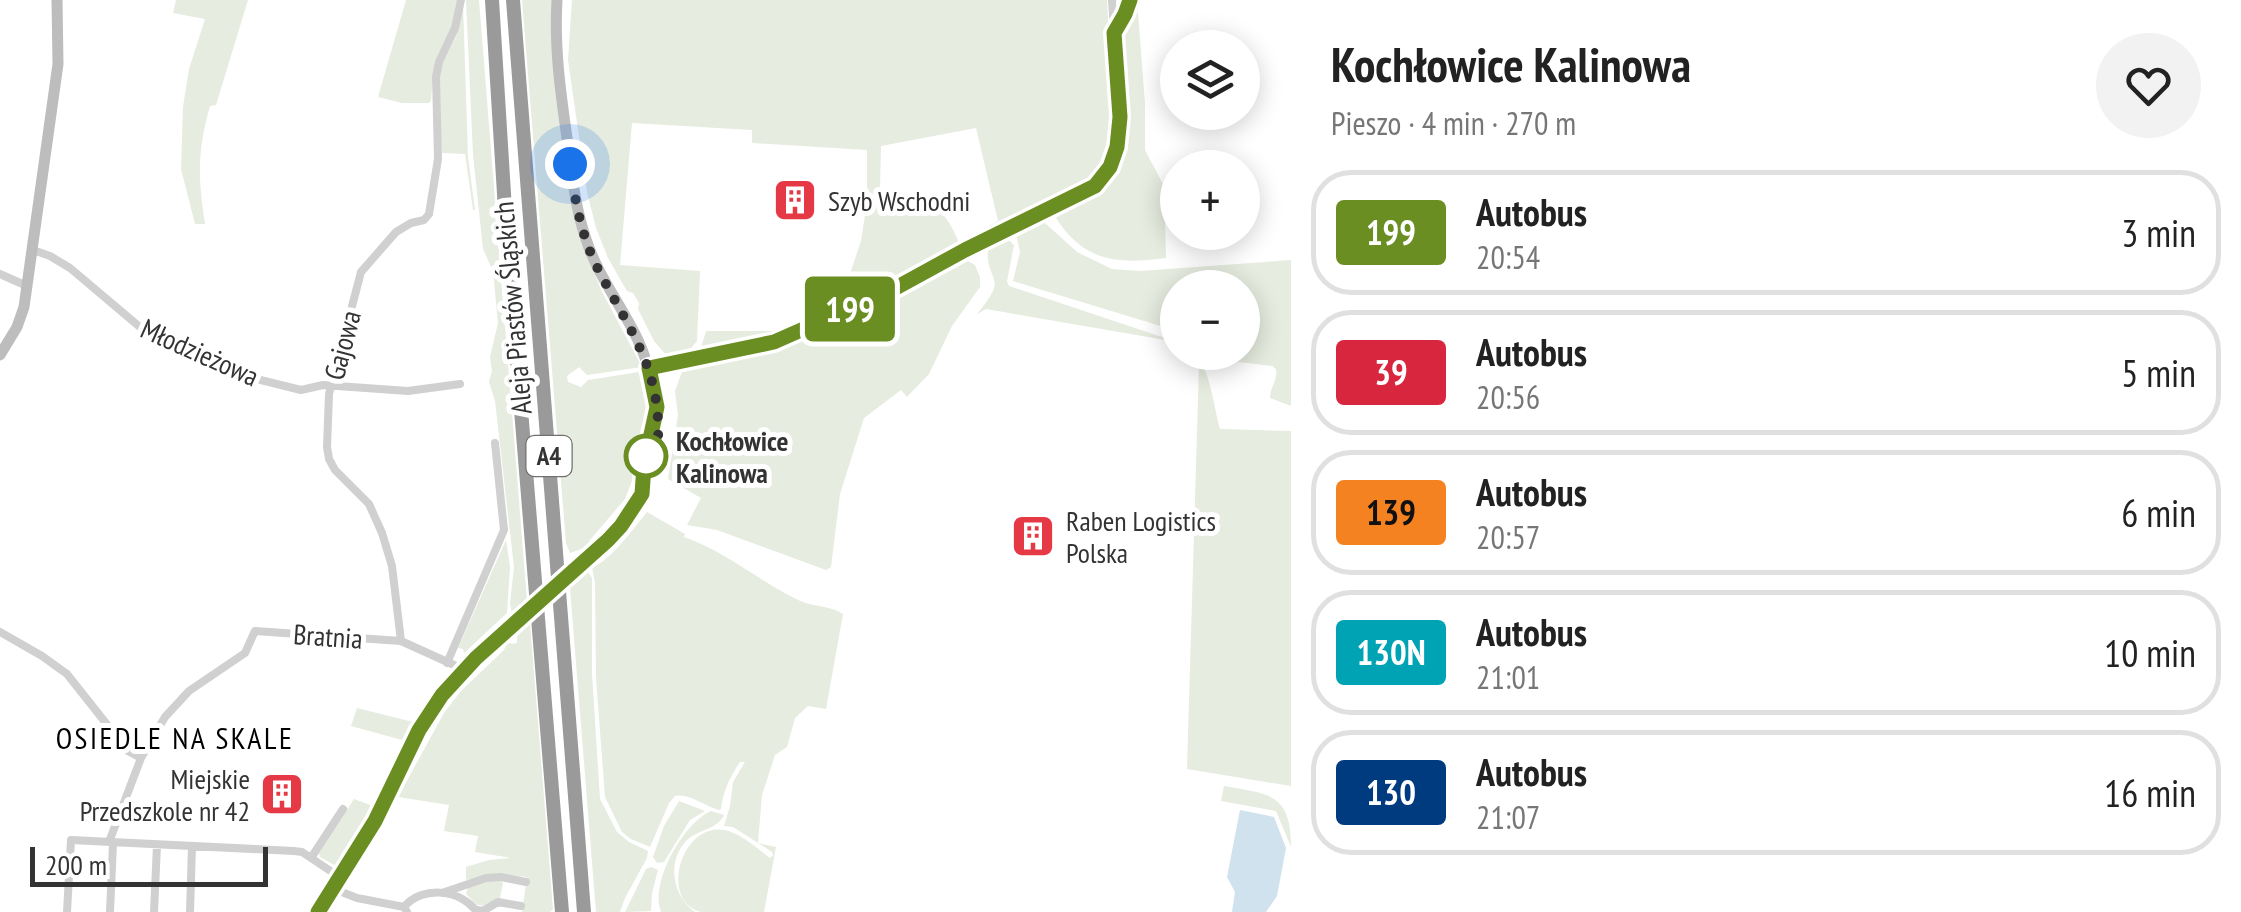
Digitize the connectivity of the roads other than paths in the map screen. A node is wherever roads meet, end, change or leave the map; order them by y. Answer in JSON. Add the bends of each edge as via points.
{"nodes":[{"id":1,"x":57,"y":0,"type":"edge"},
{"id":2,"x":461,"y":0,"type":"edge"},
{"id":3,"x":492,"y":0,"type":"edge"},
{"id":4,"x":513,"y":0,"type":"edge"},
{"id":5,"x":557,"y":0,"type":"edge"},
{"id":6,"x":1112,"y":0,"type":"edge"},
{"id":7,"x":33,"y":250,"type":"junction"},
{"id":8,"x":0,"y":274,"type":"edge"},
{"id":9,"x":28,"y":286,"type":"junction"},
{"id":10,"x":0,"y":354,"type":"edge"},
{"id":11,"x":649,"y":368,"type":"junction"},
{"id":12,"x":460,"y":384,"type":"dead end"},
{"id":13,"x":330,"y":386,"type":"junction"},
{"id":14,"x":495,"y":442,"type":"dead end"},
{"id":15,"x":0,"y":632,"type":"edge"},
{"id":16,"x":401,"y":641,"type":"junction"},
{"id":17,"x":447,"y":663,"type":"junction"},
{"id":18,"x":463,"y":672,"type":"junction"},
{"id":19,"x":141,"y":758,"type":"junction"},
{"id":20,"x":343,"y":809,"type":"dead end"},
{"id":21,"x":111,"y":842,"type":"junction"},
{"id":22,"x":157,"y":845,"type":"junction"},
{"id":23,"x":192,"y":846,"type":"junction"},
{"id":24,"x":311,"y":858,"type":"junction"},
{"id":25,"x":526,"y":882,"type":"dead end"},
{"id":26,"x":337,"y":884,"type":"junction"},
{"id":27,"x":442,"y":893,"type":"junction"},
{"id":28,"x":521,"y":906,"type":"dead end"},
{"id":29,"x":406,"y":910,"type":"edge"},
{"id":30,"x":477,"y":911,"type":"edge"},
{"id":31,"x":67,"y":912,"type":"edge"},
{"id":32,"x":110,"y":912,"type":"edge"},
{"id":33,"x":154,"y":912,"type":"edge"},
{"id":34,"x":190,"y":912,"type":"edge"},
{"id":35,"x":318,"y":912,"type":"edge"},
{"id":36,"x":562,"y":912,"type":"edge"},
{"id":37,"x":584,"y":912,"type":"edge"}],
"edges":[{"from":1,"to":7,"type":"street","via":[[58,64]]},
{"from":2,"to":13,"type":"street","name":"Gajowa","via":[[436,77],[438,159],[430,214],[396,232],[362,272]]},
{"from":3,"to":36,"type":"highway","name":"Aleja Piastów Śląskich","number":"A4"},
{"from":4,"to":37,"type":"highway","name":"Aleja Piastów Śląskich","number":"A4"},
{"from":5,"to":11,"type":"street","via":[[556,57],[581,225]]},
{"from":6,"to":11,"type":"street","via":[[1120,117],[1110,167],[1095,186],[774,342]]},
{"from":7,"to":9,"type":"street"},
{"from":7,"to":13,"type":"street","name":"Młodzieżowa","via":[[70,268],[141,328],[192,354],[293,389]]},
{"from":8,"to":9,"type":"street"},
{"from":9,"to":10,"type":"street","via":[[20,320]]},
{"from":11,"to":18,"type":"street","bridge":true,"via":[[659,433],[636,503],[621,526]]},
{"from":12,"to":13,"type":"street","name":"Młodzieżowa","via":[[395,392]]},
{"from":13,"to":16,"type":"street","name":"Gajowa","via":[[329,460],[369,504],[382,532]]},
{"from":14,"to":17,"type":"street","via":[[504,530]]},
{"from":15,"to":19,"type":"street","via":[[67,674],[128,751]]},
{"from":16,"to":17,"type":"street"},
{"from":16,"to":19,"type":"street","name":"Bratnia","via":[[255,631],[245,653],[177,703]]},
{"from":17,"to":18,"type":"street"},
{"from":18,"to":26,"type":"street","via":[[425,719]]},
{"from":19,"to":21,"type":"street"},
{"from":20,"to":24,"type":"street"},
{"from":21,"to":22,"type":"street"},
{"from":21,"to":31,"type":"street","via":[[71,840]]},
{"from":21,"to":32,"type":"street"},
{"from":22,"to":23,"type":"street"},
{"from":22,"to":33,"type":"street"},
{"from":23,"to":24,"type":"street","via":[[294,851]]},
{"from":23,"to":34,"type":"street"},
{"from":24,"to":26,"type":"street"},
{"from":25,"to":27,"type":"street","via":[[486,878]]},
{"from":26,"to":29,"type":"street","via":[[356,902]]},
{"from":26,"to":35,"type":"street"},
{"from":27,"to":29,"type":"street","via":[[421,894]]},
{"from":27,"to":30,"type":"street"},
{"from":28,"to":30,"type":"street","via":[[498,902]]}]}
